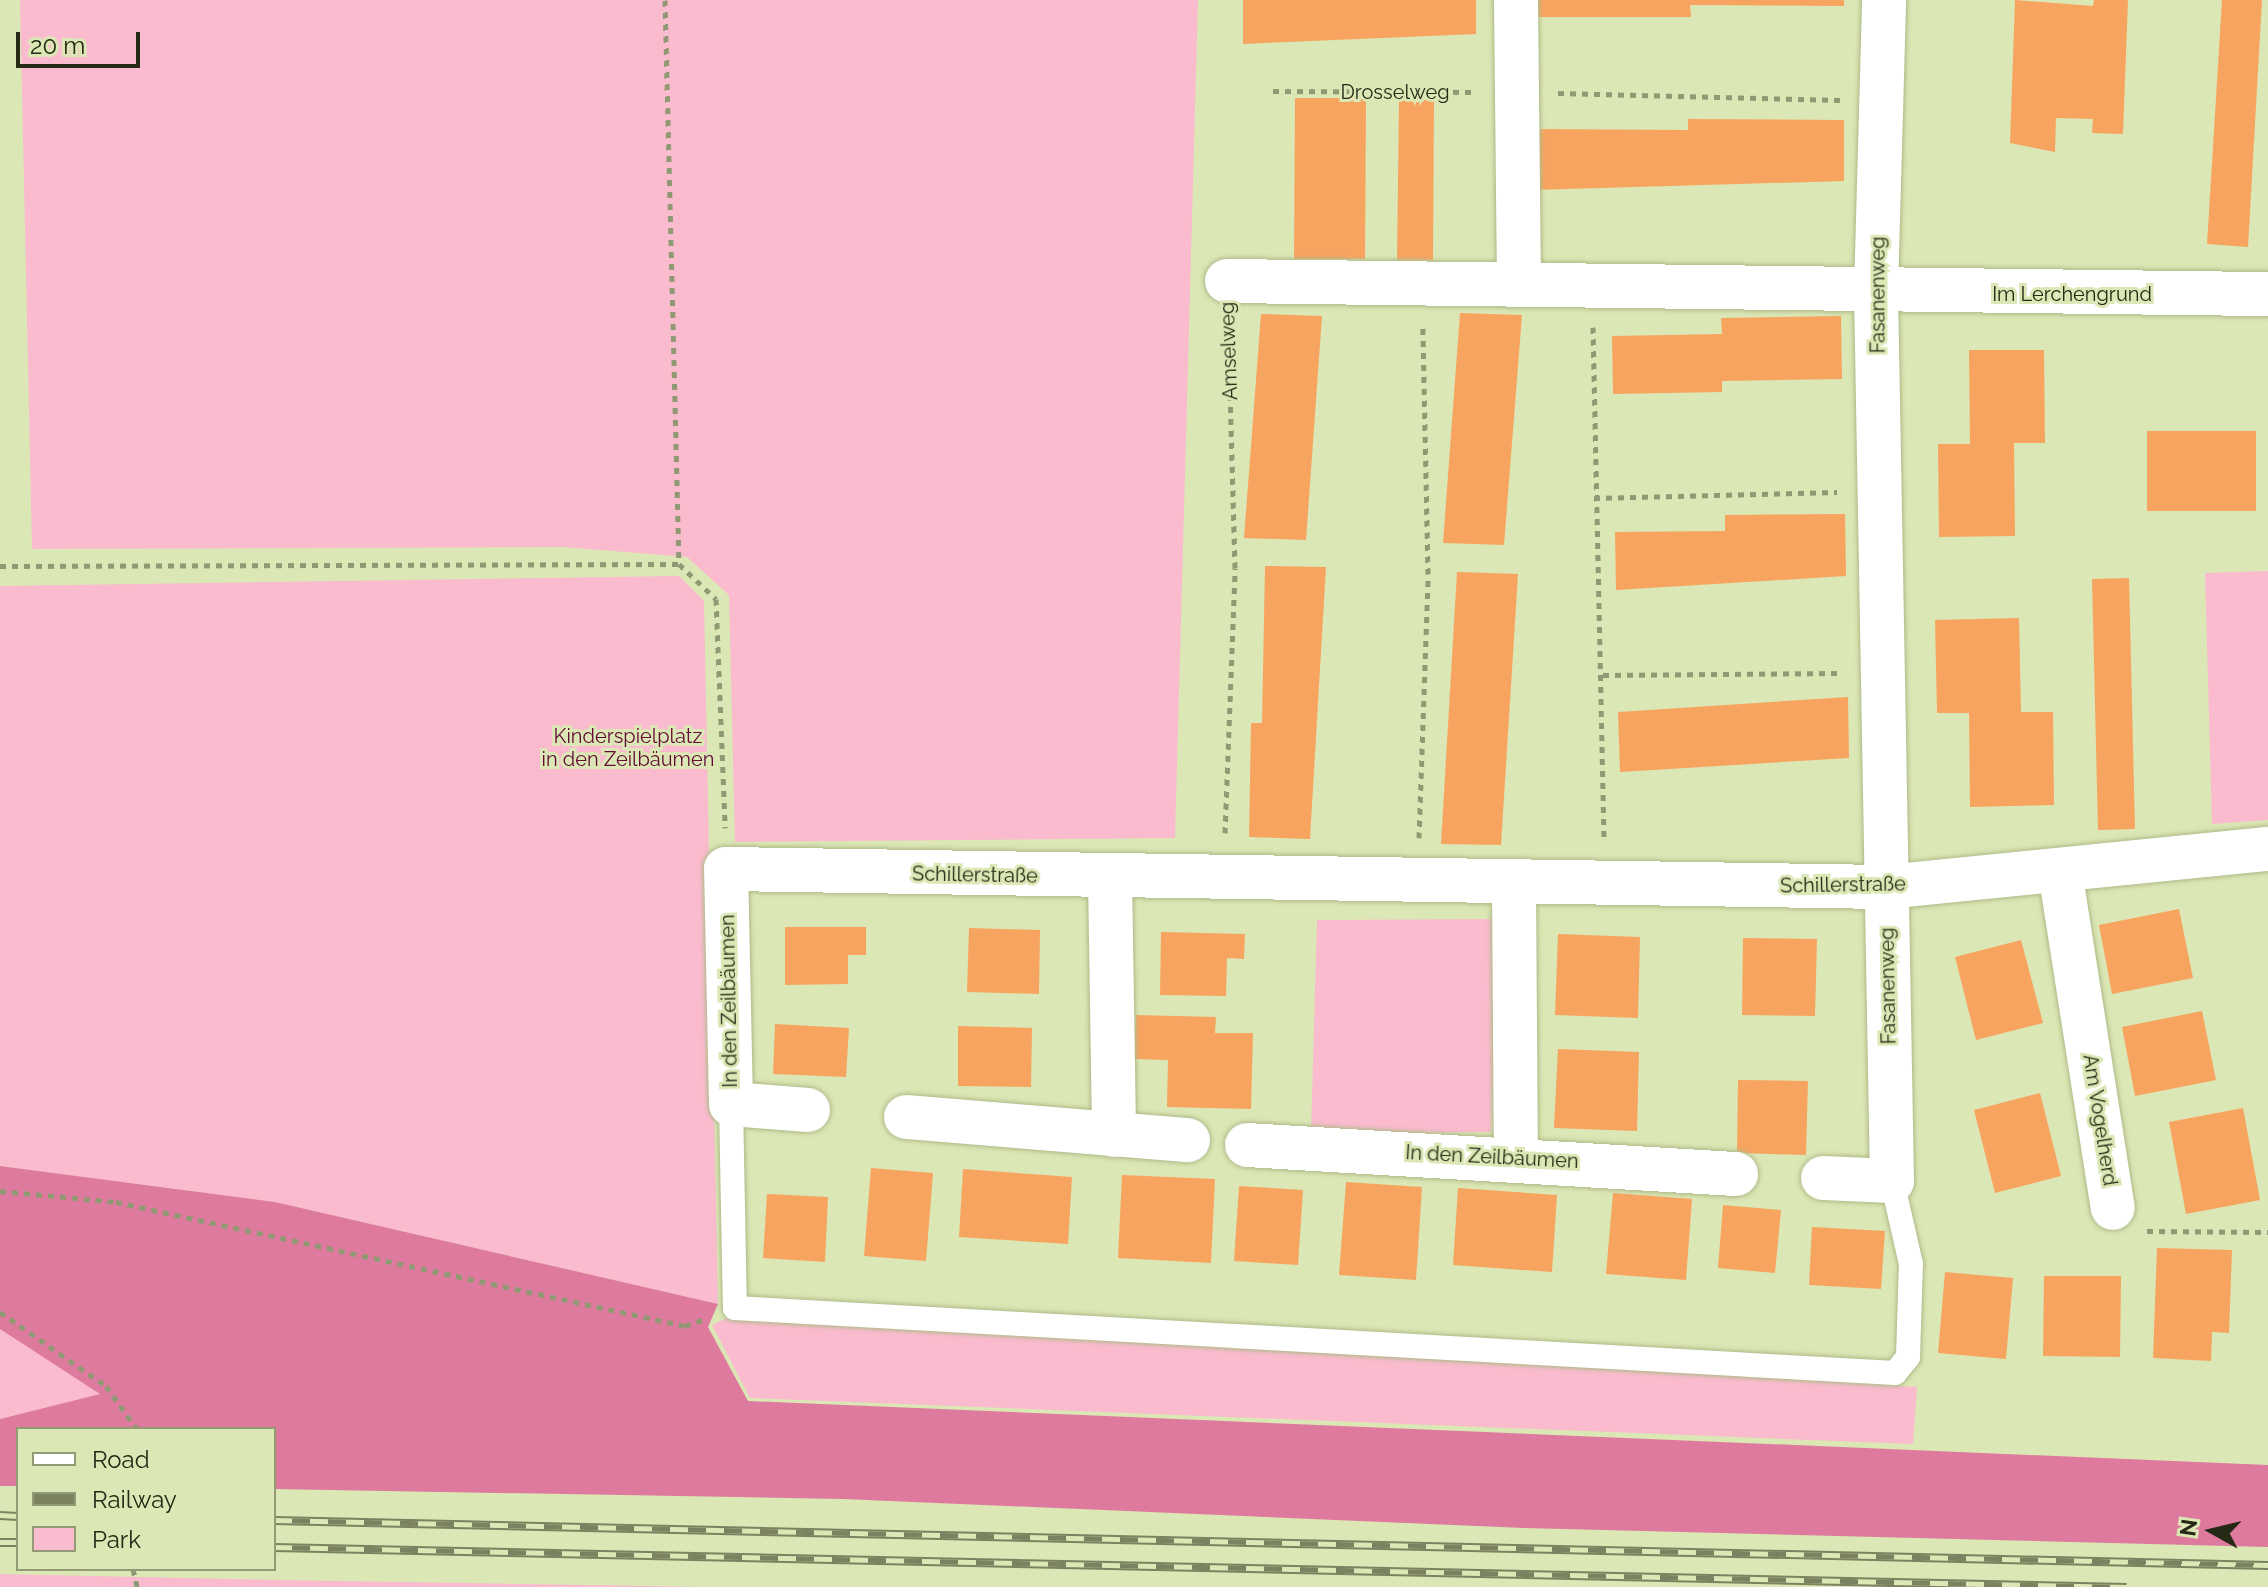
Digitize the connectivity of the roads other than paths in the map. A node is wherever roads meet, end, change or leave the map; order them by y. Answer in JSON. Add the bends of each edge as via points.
{"nodes":[{"id":1,"x":1516,"y":0,"type":"edge"},
{"id":2,"x":1884,"y":0,"type":"edge"},
{"id":3,"x":1227,"y":281,"type":"road end"},
{"id":4,"x":1519,"y":285,"type":"junction"},
{"id":5,"x":1876,"y":291,"type":"junction"},
{"id":6,"x":2268,"y":294,"type":"edge"},
{"id":7,"x":2268,"y":849,"type":"edge"},
{"id":8,"x":726,"y":869,"type":"joint"},
{"id":9,"x":2060,"y":871,"type":"junction"},
{"id":10,"x":1110,"y":876,"type":"junction"},
{"id":11,"x":1514,"y":884,"type":"junction"},
{"id":12,"x":1886,"y":887,"type":"junction"},
{"id":13,"x":731,"y":1104,"type":"junction"},
{"id":14,"x":808,"y":1110,"type":"dead end"},
{"id":15,"x":906,"y":1117,"type":"dead end"},
{"id":16,"x":1114,"y":1135,"type":"junction"},
{"id":17,"x":1188,"y":1140,"type":"dead end"},
{"id":18,"x":1247,"y":1145,"type":"dead end"},
{"id":19,"x":1516,"y":1157,"type":"junction"},
{"id":20,"x":1736,"y":1174,"type":"dead end"},
{"id":21,"x":1823,"y":1178,"type":"dead end"},
{"id":22,"x":1892,"y":1181,"type":"junction"},
{"id":23,"x":2113,"y":1208,"type":"road end"}],
"edges":[{"from":1,"to":4,"type":"street"},
{"from":2,"to":5,"type":"street","name":"Fasanenweg"},
{"from":3,"to":4,"type":"street","name":"Amselweg"},
{"from":4,"to":5,"type":"street","name":"Amselweg"},
{"from":5,"to":6,"type":"street","name":"Im Lerchengrund"},
{"from":5,"to":12,"type":"street","name":"Fasanenweg","via":[[1888,673]]},
{"from":7,"to":9,"type":"street","name":"Schillerstraße"},
{"from":8,"to":10,"type":"street","name":"Schillerstraße"},
{"from":8,"to":13,"type":"street","name":"In den Zeilbäumen"},
{"from":9,"to":12,"type":"street","name":"Schillerstraße"},
{"from":9,"to":23,"type":"street","name":"Am Vogelherd"},
{"from":10,"to":11,"type":"street","name":"Schillerstraße"},
{"from":10,"to":16,"type":"street"},
{"from":11,"to":12,"type":"street","name":"Schillerstraße"},
{"from":11,"to":19,"type":"street"},
{"from":12,"to":22,"type":"street","name":"Fasanenweg"},
{"from":13,"to":14,"type":"street","name":"In den Zeilbäumen"},
{"from":13,"to":22,"type":"lane","via":[[735,1308],[1895,1373],[1908,1357],[1911,1264]]},
{"from":15,"to":16,"type":"street"},
{"from":16,"to":17,"type":"street"},
{"from":18,"to":19,"type":"street","name":"In den Zeilbäumen"},
{"from":19,"to":20,"type":"street","name":"In den Zeilbäumen"},
{"from":21,"to":22,"type":"street"}]}
